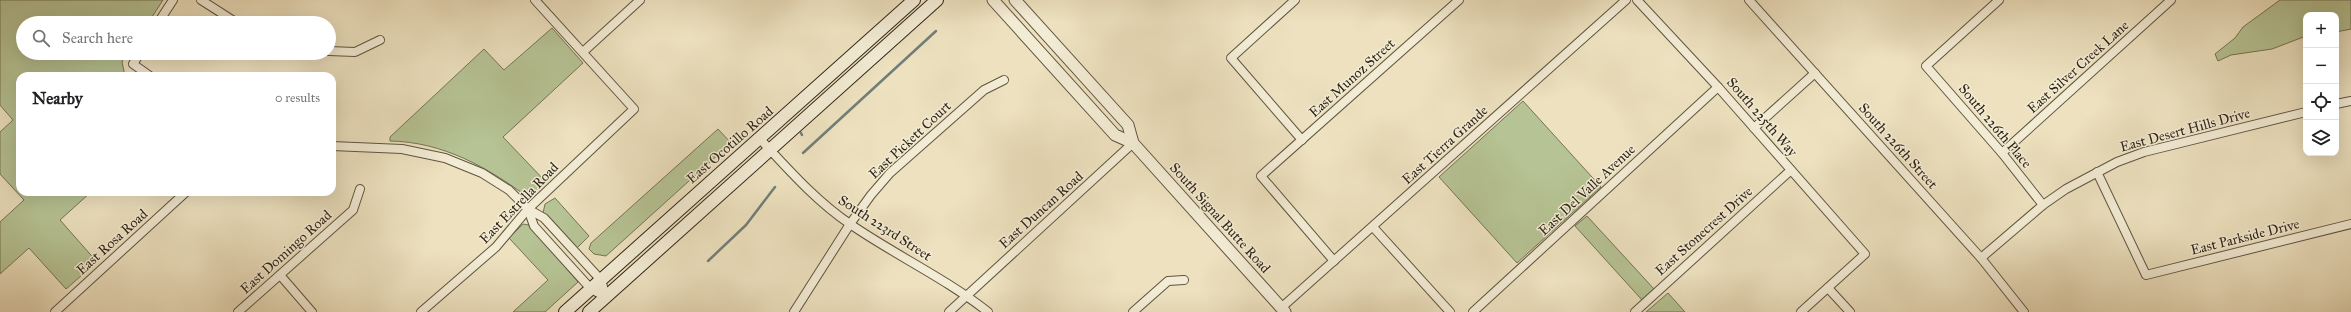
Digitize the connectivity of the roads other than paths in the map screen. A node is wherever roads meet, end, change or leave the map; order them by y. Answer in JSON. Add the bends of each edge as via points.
{"nodes":[{"id":1,"x":173,"y":0,"type":"edge"},
{"id":2,"x":201,"y":0,"type":"edge"},
{"id":3,"x":536,"y":0,"type":"edge"},
{"id":4,"x":640,"y":0,"type":"edge"},
{"id":5,"x":914,"y":0,"type":"edge"},
{"id":6,"x":937,"y":0,"type":"edge"},
{"id":7,"x":994,"y":0,"type":"edge"},
{"id":8,"x":1015,"y":0,"type":"edge"},
{"id":9,"x":1295,"y":0,"type":"edge"},
{"id":10,"x":1459,"y":0,"type":"edge"},
{"id":11,"x":1626,"y":0,"type":"edge"},
{"id":12,"x":1637,"y":0,"type":"edge"},
{"id":13,"x":1749,"y":0,"type":"edge"},
{"id":14,"x":1999,"y":0,"type":"edge"},
{"id":15,"x":2171,"y":0,"type":"edge"},
{"id":16,"x":163,"y":16,"type":"edge"},
{"id":17,"x":226,"y":16,"type":"edge"},
{"id":18,"x":380,"y":40,"type":"dead end"},
{"id":19,"x":336,"y":51,"type":"edge"},
{"id":20,"x":583,"y":52,"type":"junction"},
{"id":21,"x":136,"y":60,"type":"edge"},
{"id":22,"x":144,"y":72,"type":"edge"},
{"id":23,"x":1815,"y":73,"type":"junction"},
{"id":24,"x":1004,"y":80,"type":"dead end"},
{"id":25,"x":1718,"y":87,"type":"junction"},
{"id":26,"x":2351,"y":101,"type":"edge"},
{"id":27,"x":2339,"y":103,"type":"edge"},
{"id":28,"x":2303,"y":113,"type":"edge"},
{"id":29,"x":1754,"y":128,"type":"junction"},
{"id":30,"x":760,"y":139,"type":"junction"},
{"id":31,"x":1302,"y":140,"type":"junction"},
{"id":32,"x":1134,"y":143,"type":"junction"},
{"id":33,"x":336,"y":146,"type":"edge"},
{"id":34,"x":770,"y":150,"type":"junction"},
{"id":35,"x":2002,"y":153,"type":"junction"},
{"id":36,"x":1791,"y":170,"type":"junction"},
{"id":37,"x":2097,"y":172,"type":"junction"},
{"id":38,"x":360,"y":189,"type":"dead end"},
{"id":39,"x":182,"y":196,"type":"edge"},
{"id":40,"x":2043,"y":205,"type":"junction"},
{"id":41,"x":528,"y":209,"type":"junction"},
{"id":42,"x":850,"y":224,"type":"junction"},
{"id":43,"x":2351,"y":224,"type":"edge"},
{"id":44,"x":1373,"y":227,"type":"junction"},
{"id":45,"x":1981,"y":258,"type":"junction"},
{"id":46,"x":1334,"y":261,"type":"junction"},
{"id":47,"x":280,"y":275,"type":"junction"},
{"id":48,"x":601,"y":280,"type":"junction"},
{"id":49,"x":1184,"y":280,"type":"dead end"},
{"id":50,"x":1828,"y":288,"type":"junction"},
{"id":51,"x":591,"y":289,"type":"junction"},
{"id":52,"x":967,"y":295,"type":"junction"},
{"id":53,"x":606,"y":297,"type":"junction"},
{"id":54,"x":1283,"y":310,"type":"edge"},
{"id":55,"x":55,"y":312,"type":"edge"},
{"id":56,"x":238,"y":312,"type":"edge"},
{"id":57,"x":312,"y":312,"type":"edge"},
{"id":58,"x":421,"y":312,"type":"edge"},
{"id":59,"x":565,"y":312,"type":"edge"},
{"id":60,"x":589,"y":312,"type":"edge"},
{"id":61,"x":794,"y":312,"type":"edge"},
{"id":62,"x":949,"y":312,"type":"edge"},
{"id":63,"x":988,"y":312,"type":"edge"},
{"id":64,"x":1133,"y":312,"type":"edge"},
{"id":65,"x":1450,"y":312,"type":"edge"},
{"id":66,"x":1473,"y":312,"type":"edge"},
{"id":67,"x":1635,"y":312,"type":"edge"},
{"id":68,"x":1801,"y":312,"type":"edge"},
{"id":69,"x":1850,"y":312,"type":"edge"},
{"id":70,"x":2024,"y":312,"type":"edge"}],
"edges":[{"from":1,"to":16,"type":"street"},
{"from":2,"to":17,"type":"street"},
{"from":3,"to":20,"type":"street"},
{"from":4,"to":20,"type":"street"},
{"from":5,"to":30,"type":"main road","name":"East Ocotillo Road"},
{"from":6,"to":34,"type":"main road","name":"East Ocotillo Road"},
{"from":7,"to":32,"type":"street","name":"South Signal Butte Road","via":[[1115,135]]},
{"from":8,"to":32,"type":"street","name":"South Signal Butte Road","via":[[1128,125]]},
{"from":9,"to":31,"type":"street","via":[[1231,58]]},
{"from":10,"to":31,"type":"street","name":"East Munoz Street"},
{"from":11,"to":44,"type":"street","name":"East Tierra Grande"},
{"from":12,"to":25,"type":"street","name":"South 225th Way"},
{"from":13,"to":23,"type":"street","name":"South 226th Street"},
{"from":14,"to":35,"type":"street","name":"South 226th Place","via":[[1926,66]]},
{"from":15,"to":35,"type":"street","name":"East Silver Creek Lane"},
{"from":18,"to":19,"type":"street","via":[[355,52]]},
{"from":20,"to":41,"type":"street","name":"East Estrella Road","via":[[634,110]]},
{"from":21,"to":22,"type":"street","via":[[133,64]]},
{"from":23,"to":29,"type":"street"},
{"from":23,"to":45,"type":"street","name":"South 226th Street"},
{"from":24,"to":42,"type":"street","name":"East Pickett Court","via":[[984,90],[890,173]]},
{"from":25,"to":29,"type":"street","name":"South 225th Way"},
{"from":25,"to":66,"type":"street","name":"East Del Valle Avenue"},
{"from":26,"to":27,"type":"street"},
{"from":28,"to":37,"type":"street","name":"East Desert Hills Drive","via":[[2144,152]]},
{"from":29,"to":36,"type":"street","name":"South 225th Way"},
{"from":30,"to":34,"type":"street","name":"South 223rd Street"},
{"from":30,"to":48,"type":"main road","name":"East Ocotillo Road"},
{"from":31,"to":46,"type":"street","name":"East Munoz Street","via":[[1261,176]]},
{"from":32,"to":52,"type":"street","name":"East Duncan Road"},
{"from":32,"to":54,"type":"street","name":"South Signal Butte Road"},
{"from":33,"to":41,"type":"street","via":[[402,149],[445,158],[482,173],[509,190]]},
{"from":34,"to":42,"type":"street","name":"South 223rd Street","via":[[806,188]]},
{"from":34,"to":53,"type":"main road","name":"East Ocotillo Road"},
{"from":35,"to":40,"type":"street","name":"South 226th Place"},
{"from":36,"to":50,"type":"street","name":"South 225th Way","via":[[1866,254]]},
{"from":36,"to":67,"type":"street","name":"East Stonecrest Drive"},
{"from":37,"to":40,"type":"street","name":"East Desert Hills Drive"},
{"from":37,"to":43,"type":"street","name":"East Parkside Drive","via":[[2146,275]]},
{"from":38,"to":47,"type":"street","name":"East Domingo Road","via":[[353,210]]},
{"from":39,"to":55,"type":"street","name":"East Rosa Road"},
{"from":40,"to":45,"type":"street","name":"East Desert Hills Drive"},
{"from":41,"to":48,"type":"street","via":[[544,218]]},
{"from":41,"to":51,"type":"street","via":[[534,226]]},
{"from":41,"to":58,"type":"street","name":"East Estrella Road","via":[[496,247]]},
{"from":42,"to":52,"type":"street","name":"South 223rd Street"},
{"from":42,"to":61,"type":"street","name":"East Pickett Court"},
{"from":44,"to":46,"type":"street","name":"East Tierra Grande"},
{"from":44,"to":65,"type":"street"},
{"from":45,"to":70,"type":"street","name":"South 226th Street"},
{"from":46,"to":54,"type":"street","name":"East Tierra Grande"},
{"from":47,"to":56,"type":"street","name":"East Domingo Road"},
{"from":47,"to":57,"type":"street"},
{"from":48,"to":51,"type":"main road","name":"East Ocotillo Road"},
{"from":48,"to":53,"type":"street"},
{"from":49,"to":64,"type":"street","via":[[1168,280]]},
{"from":50,"to":68,"type":"street"},
{"from":50,"to":69,"type":"street"},
{"from":51,"to":53,"type":"street"},
{"from":51,"to":59,"type":"main road","name":"East Ocotillo Road"},
{"from":52,"to":62,"type":"street","name":"East Duncan Road"},
{"from":52,"to":63,"type":"street","name":"South 223rd Street"},
{"from":53,"to":60,"type":"main road","name":"East Ocotillo Road"}]}
